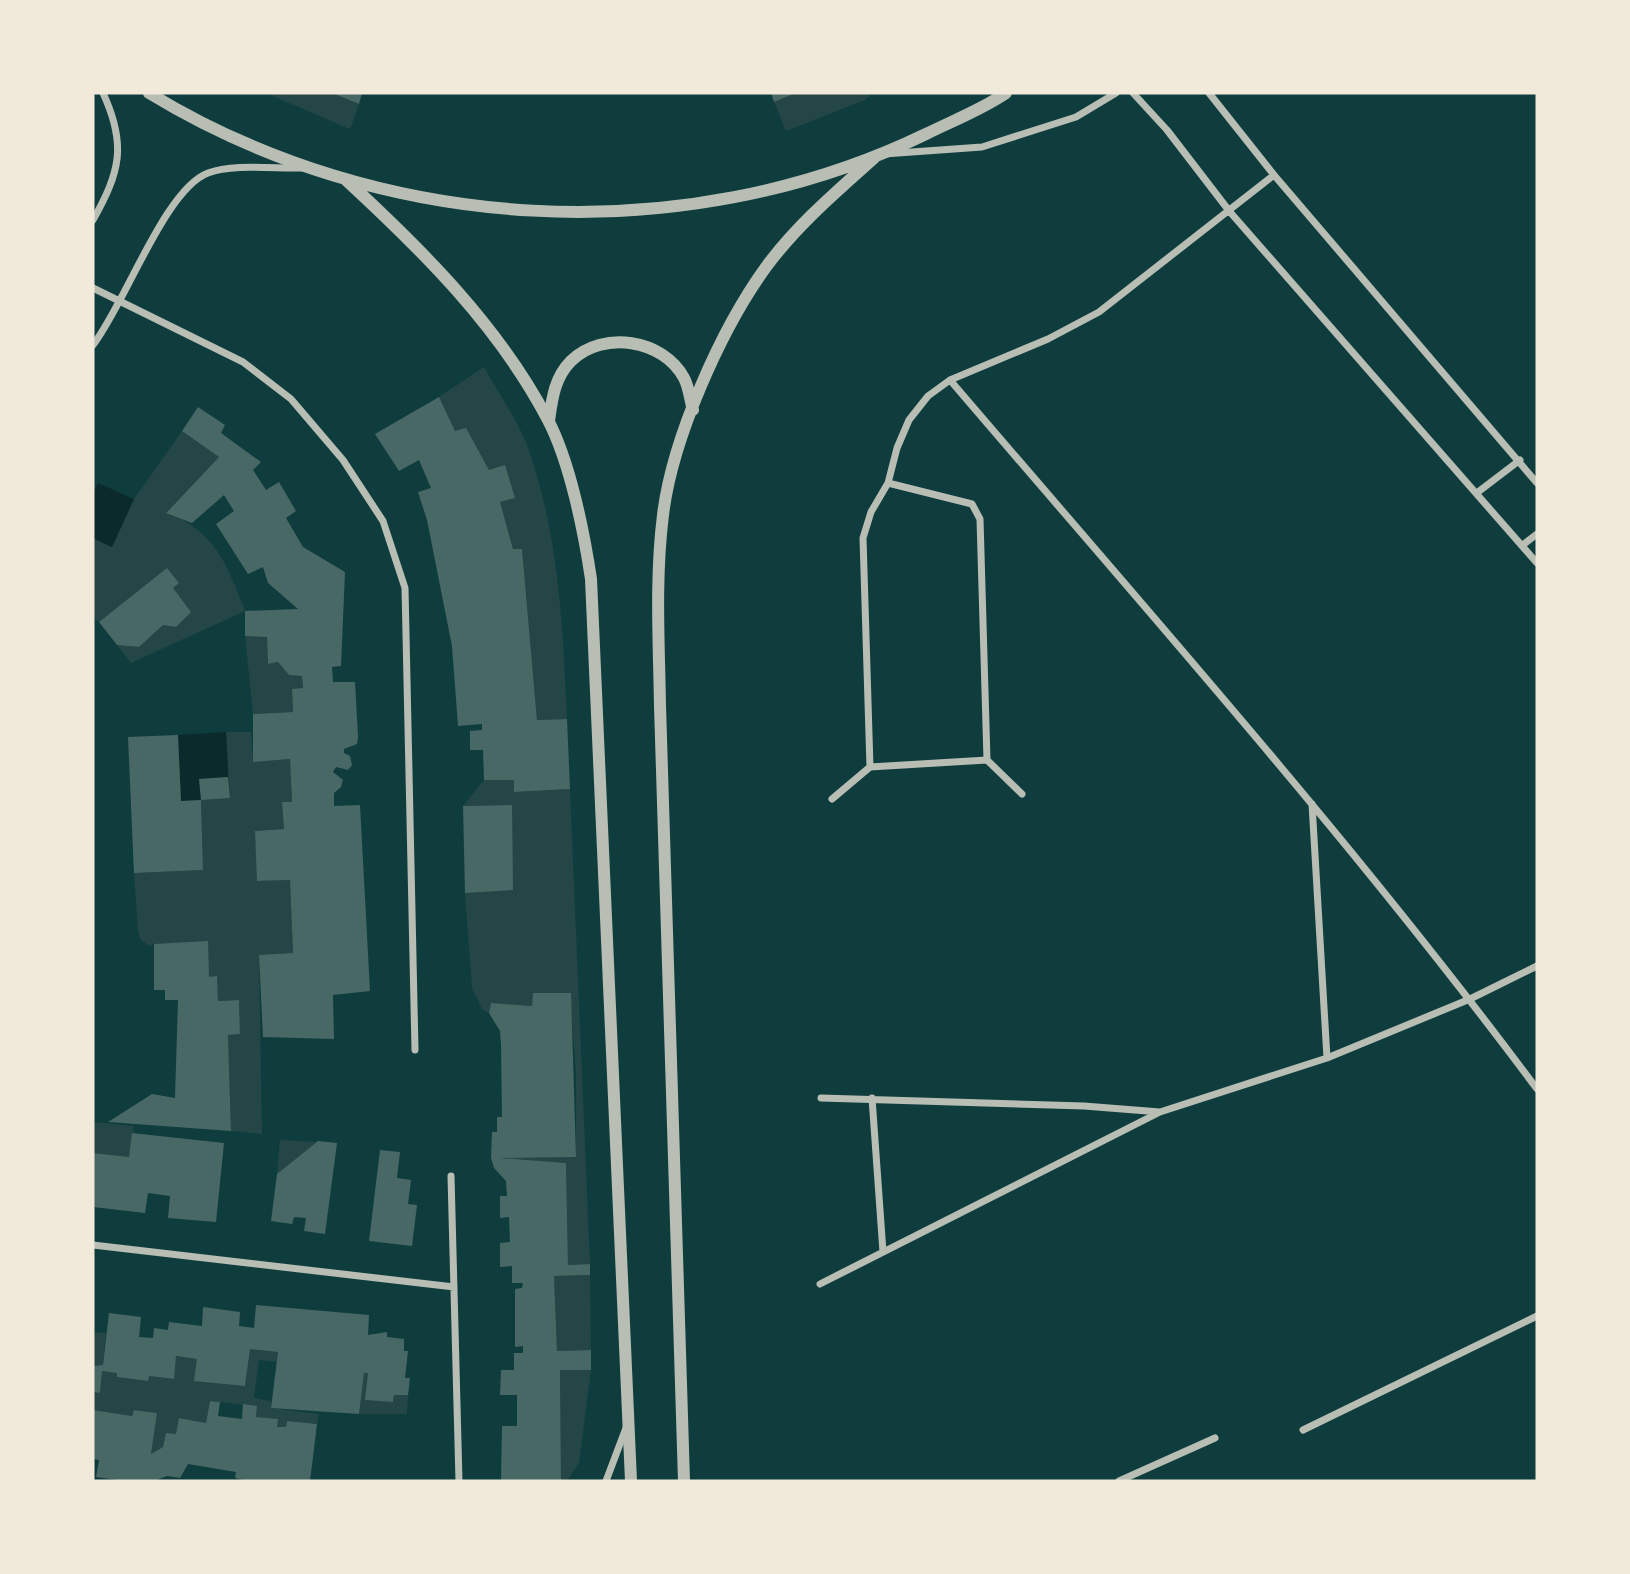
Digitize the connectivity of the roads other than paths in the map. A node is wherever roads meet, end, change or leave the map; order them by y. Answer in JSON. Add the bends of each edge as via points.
{"nodes":[{"id":1,"x":103,"y":93,"type":"edge"},
{"id":2,"x":149,"y":93,"type":"edge"},
{"id":3,"x":1006,"y":93,"type":"edge"},
{"id":4,"x":1116,"y":93,"type":"edge"},
{"id":5,"x":1133,"y":93,"type":"edge"},
{"id":6,"x":1209,"y":93,"type":"edge"},
{"id":7,"x":879,"y":156,"type":"junction"},
{"id":8,"x":307,"y":168,"type":"junction"},
{"id":9,"x":1274,"y":175,"type":"junction"},
{"id":10,"x":345,"y":179,"type":"junction"},
{"id":11,"x":1230,"y":212,"type":"junction"},
{"id":12,"x":93,"y":220,"type":"edge"},
{"id":13,"x":93,"y":288,"type":"edge"},
{"id":14,"x":121,"y":302,"type":"junction"},
{"id":15,"x":93,"y":345,"type":"edge"},
{"id":16,"x":950,"y":380,"type":"junction"},
{"id":17,"x":693,"y":410,"type":"junction"},
{"id":18,"x":549,"y":421,"type":"junction"},
{"id":19,"x":1520,"y":460,"type":"junction"},
{"id":20,"x":888,"y":483,"type":"junction"},
{"id":21,"x":1537,"y":483,"type":"edge"},
{"id":22,"x":1478,"y":492,"type":"junction"},
{"id":23,"x":1537,"y":534,"type":"edge"},
{"id":24,"x":1524,"y":544,"type":"junction"},
{"id":25,"x":1537,"y":563,"type":"edge"},
{"id":26,"x":987,"y":761,"type":"junction"},
{"id":27,"x":870,"y":767,"type":"junction"},
{"id":28,"x":1022,"y":794,"type":"dead end"},
{"id":29,"x":832,"y":799,"type":"dead end"},
{"id":30,"x":1312,"y":804,"type":"junction"},
{"id":31,"x":1537,"y":966,"type":"edge"},
{"id":32,"x":1470,"y":999,"type":"junction"},
{"id":33,"x":415,"y":1050,"type":"dead end"},
{"id":34,"x":1327,"y":1058,"type":"junction"},
{"id":35,"x":1537,"y":1089,"type":"edge"},
{"id":36,"x":821,"y":1098,"type":"dead end"},
{"id":37,"x":872,"y":1098,"type":"junction"},
{"id":38,"x":1160,"y":1112,"type":"junction"},
{"id":39,"x":451,"y":1176,"type":"dead end"},
{"id":40,"x":93,"y":1245,"type":"edge"},
{"id":41,"x":883,"y":1252,"type":"junction"},
{"id":42,"x":820,"y":1284,"type":"dead end"},
{"id":43,"x":454,"y":1287,"type":"junction"},
{"id":44,"x":1537,"y":1316,"type":"edge"},
{"id":45,"x":629,"y":1421,"type":"junction"},
{"id":46,"x":1303,"y":1430,"type":"dead end"},
{"id":47,"x":1215,"y":1438,"type":"dead end"},
{"id":48,"x":459,"y":1481,"type":"edge"},
{"id":49,"x":606,"y":1481,"type":"edge"},
{"id":50,"x":631,"y":1481,"type":"edge"},
{"id":51,"x":684,"y":1481,"type":"edge"},
{"id":52,"x":1119,"y":1481,"type":"edge"}],
"edges":[{"from":1,"to":12,"type":"street","via":[[113,117],[119,163]]},
{"from":2,"to":8,"type":"street","via":[[216,130]]},
{"from":3,"to":7,"type":"street"},
{"from":4,"to":7,"type":"street","via":[[1076,117],[982,147]]},
{"from":5,"to":11,"type":"street"},
{"from":6,"to":9,"type":"street"},
{"from":7,"to":10,"type":"street","via":[[771,190],[665,208],[558,213],[450,203]]},
{"from":7,"to":17,"type":"street","via":[[816,209],[766,267],[731,323]]},
{"from":8,"to":10,"type":"street"},
{"from":8,"to":14,"type":"street","via":[[223,168],[194,180],[162,224]]},
{"from":9,"to":11,"type":"street"},
{"from":9,"to":19,"type":"street"},
{"from":10,"to":18,"type":"street","via":[[469,305],[511,359]]},
{"from":11,"to":16,"type":"street","via":[[1099,312]]},
{"from":11,"to":22,"type":"street"},
{"from":13,"to":14,"type":"street"},
{"from":14,"to":15,"type":"street"},
{"from":14,"to":33,"type":"street","via":[[243,362],[291,399],[343,460],[383,521],[405,588]]},
{"from":16,"to":20,"type":"street","via":[[928,396],[909,419]]},
{"from":16,"to":30,"type":"street"},
{"from":17,"to":18,"type":"street","via":[[684,378],[662,354],[632,342],[600,345],[571,361],[553,389]]},
{"from":17,"to":51,"type":"street","via":[[663,512],[657,578]]},
{"from":18,"to":45,"type":"street","via":[[585,539],[592,579]]},
{"from":19,"to":21,"type":"street"},
{"from":19,"to":22,"type":"street"},
{"from":20,"to":26,"type":"street","via":[[972,504],[980,519]]},
{"from":20,"to":27,"type":"street","via":[[863,538]]},
{"from":22,"to":24,"type":"street"},
{"from":23,"to":24,"type":"street"},
{"from":24,"to":25,"type":"street"},
{"from":26,"to":27,"type":"street"},
{"from":26,"to":28,"type":"street"},
{"from":27,"to":29,"type":"street"},
{"from":30,"to":32,"type":"street"},
{"from":30,"to":34,"type":"street"},
{"from":31,"to":32,"type":"street"},
{"from":32,"to":34,"type":"street"},
{"from":32,"to":35,"type":"street"},
{"from":34,"to":38,"type":"street"},
{"from":36,"to":37,"type":"street"},
{"from":37,"to":38,"type":"street"},
{"from":37,"to":41,"type":"street"},
{"from":38,"to":41,"type":"street"},
{"from":39,"to":43,"type":"street"},
{"from":40,"to":43,"type":"street"},
{"from":41,"to":42,"type":"street"},
{"from":43,"to":48,"type":"street"},
{"from":44,"to":46,"type":"street"},
{"from":45,"to":49,"type":"street"},
{"from":45,"to":50,"type":"street"},
{"from":47,"to":52,"type":"street"}]}
